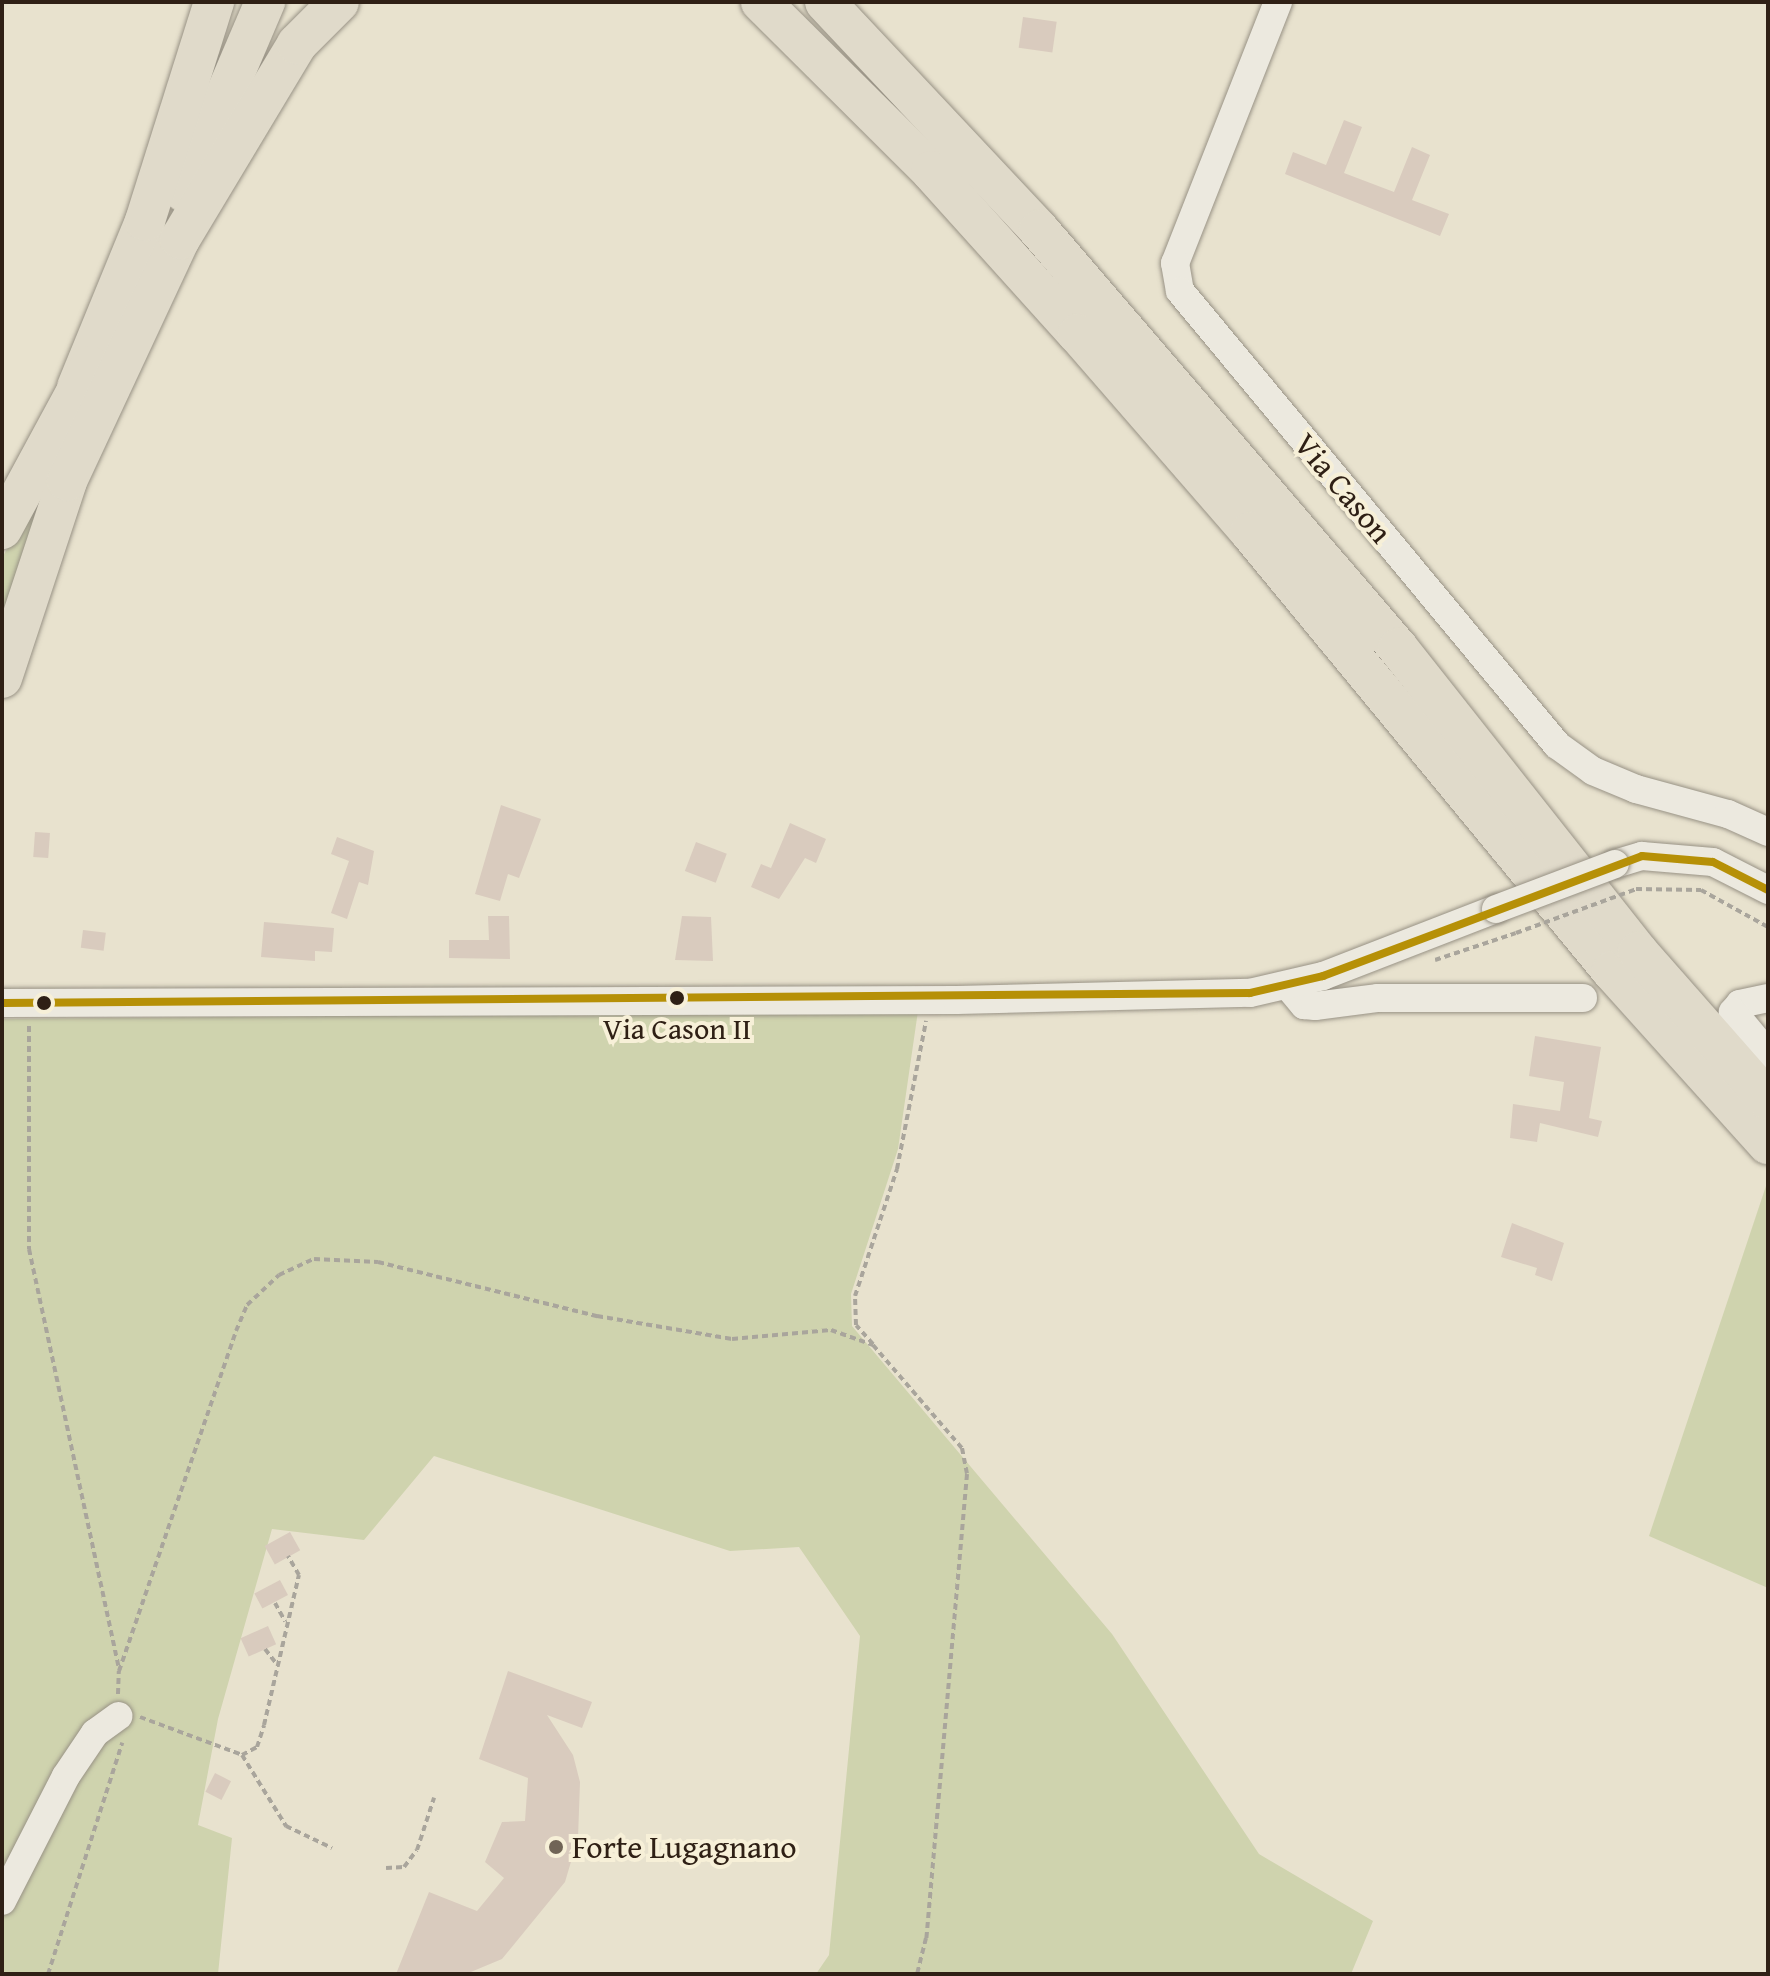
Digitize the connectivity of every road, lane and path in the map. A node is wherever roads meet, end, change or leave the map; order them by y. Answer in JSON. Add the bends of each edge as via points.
{"nodes":[{"id":1,"x":214,"y":2,"type":"edge"},
{"id":2,"x":339,"y":2,"type":"edge"},
{"id":3,"x":748,"y":2,"type":"edge"},
{"id":4,"x":761,"y":2,"type":"edge"},
{"id":5,"x":825,"y":2,"type":"edge"},
{"id":6,"x":1278,"y":2,"type":"edge"},
{"id":7,"x":264,"y":11,"type":"edge"},
{"id":8,"x":811,"y":49,"type":"junction"},
{"id":9,"x":151,"y":267,"type":"junction"},
{"id":10,"x":117,"y":376,"type":"junction"},
{"id":11,"x":77,"y":387,"type":"junction"},
{"id":12,"x":50,"y":475,"type":"junction"},
{"id":13,"x":2,"y":529,"type":"edge"},
{"id":14,"x":2,"y":678,"type":"edge"},
{"id":15,"x":1768,"y":832,"type":"edge"},
{"id":16,"x":1768,"y":890,"type":"edge"},
{"id":17,"x":1768,"y":927,"type":"edge"},
{"id":18,"x":1516,"y":933,"type":"dead end"},
{"id":19,"x":1288,"y":986,"type":"junction"},
{"id":20,"x":1583,"y":998,"type":"dead end"},
{"id":21,"x":1768,"y":998,"type":"edge"},
{"id":22,"x":931,"y":1000,"type":"junction"},
{"id":23,"x":14,"y":1003,"type":"edge"},
{"id":24,"x":1768,"y":1054,"type":"edge"},
{"id":25,"x":1768,"y":1100,"type":"edge"},
{"id":26,"x":1768,"y":1144,"type":"edge"},
{"id":27,"x":873,"y":1345,"type":"junction"},
{"id":28,"x":288,"y":1556,"type":"dead end"},
{"id":29,"x":275,"y":1603,"type":"dead end"},
{"id":30,"x":286,"y":1623,"type":"junction"},
{"id":31,"x":265,"y":1649,"type":"dead end"},
{"id":32,"x":276,"y":1663,"type":"junction"},
{"id":33,"x":119,"y":1671,"type":"junction"},
{"id":34,"x":118,"y":1716,"type":"junction"},
{"id":35,"x":242,"y":1755,"type":"junction"},
{"id":36,"x":434,"y":1798,"type":"dead end"},
{"id":37,"x":332,"y":1848,"type":"dead end"},
{"id":38,"x":386,"y":1868,"type":"dead end"},
{"id":39,"x":2,"y":1901,"type":"edge"},
{"id":40,"x":48,"y":1974,"type":"edge"},
{"id":41,"x":917,"y":1974,"type":"edge"}],
"edges":[{"from":1,"to":11,"type":"highway","via":[[145,221]]},
{"from":2,"to":10,"type":"highway","via":[[297,44],[196,212]]},
{"from":3,"to":8,"type":"highway"},
{"from":4,"to":8,"type":"highway"},
{"from":5,"to":25,"type":"highway","via":[[1039,230],[1398,648],[1638,952]]},
{"from":6,"to":15,"type":"street","name":"Via Cason","via":[[1175,263],[1180,291],[1557,745],[1593,771],[1636,789],[1728,814]]},
{"from":7,"to":9,"type":"highway"},
{"from":8,"to":26,"type":"highway","via":[[1078,334],[1250,532],[1612,971]]},
{"from":9,"to":10,"type":"highway"},
{"from":9,"to":11,"type":"highway"},
{"from":10,"to":12,"type":"highway"},
{"from":11,"to":12,"type":"highway"},
{"from":12,"to":13,"type":"highway"},
{"from":12,"to":14,"type":"highway"},
{"from":16,"to":19,"type":"street","bridge":true,"via":[[1713,862],[1642,856]]},
{"from":17,"to":18,"type":"path","bridge":true,"via":[[1701,890],[1636,889]]},
{"from":19,"to":20,"type":"street","via":[[1304,1005],[1315,1006],[1378,998]]},
{"from":19,"to":22,"type":"street","via":[[1195,996]]},
{"from":21,"to":24,"type":"street","via":[[1740,1004],[1733,1012]]},
{"from":22,"to":23,"type":"street"},
{"from":22,"to":27,"type":"path","via":[[903,1145],[855,1296],[856,1325]]},
{"from":23,"to":33,"type":"path","via":[[33,1148],[29,1249]]},
{"from":27,"to":33,"type":"path","via":[[831,1330],[732,1339],[597,1316],[378,1262],[314,1259],[279,1275],[247,1305]]},
{"from":27,"to":41,"type":"path","via":[[962,1448],[967,1474],[926,1938]]},
{"from":28,"to":30,"type":"path","via":[[299,1575]]},
{"from":29,"to":30,"type":"path"},
{"from":30,"to":32,"type":"path"},
{"from":31,"to":32,"type":"path"},
{"from":32,"to":35,"type":"path","via":[[257,1747]]},
{"from":33,"to":34,"type":"path"},
{"from":34,"to":35,"type":"path","via":[[144,1717]]},
{"from":34,"to":39,"type":"street","via":[[95,1733],[66,1776]]},
{"from":34,"to":40,"type":"path","via":[[123,1747]]},
{"from":35,"to":37,"type":"path","via":[[286,1826]]},
{"from":36,"to":38,"type":"path","via":[[417,1850],[404,1867]]}]}
